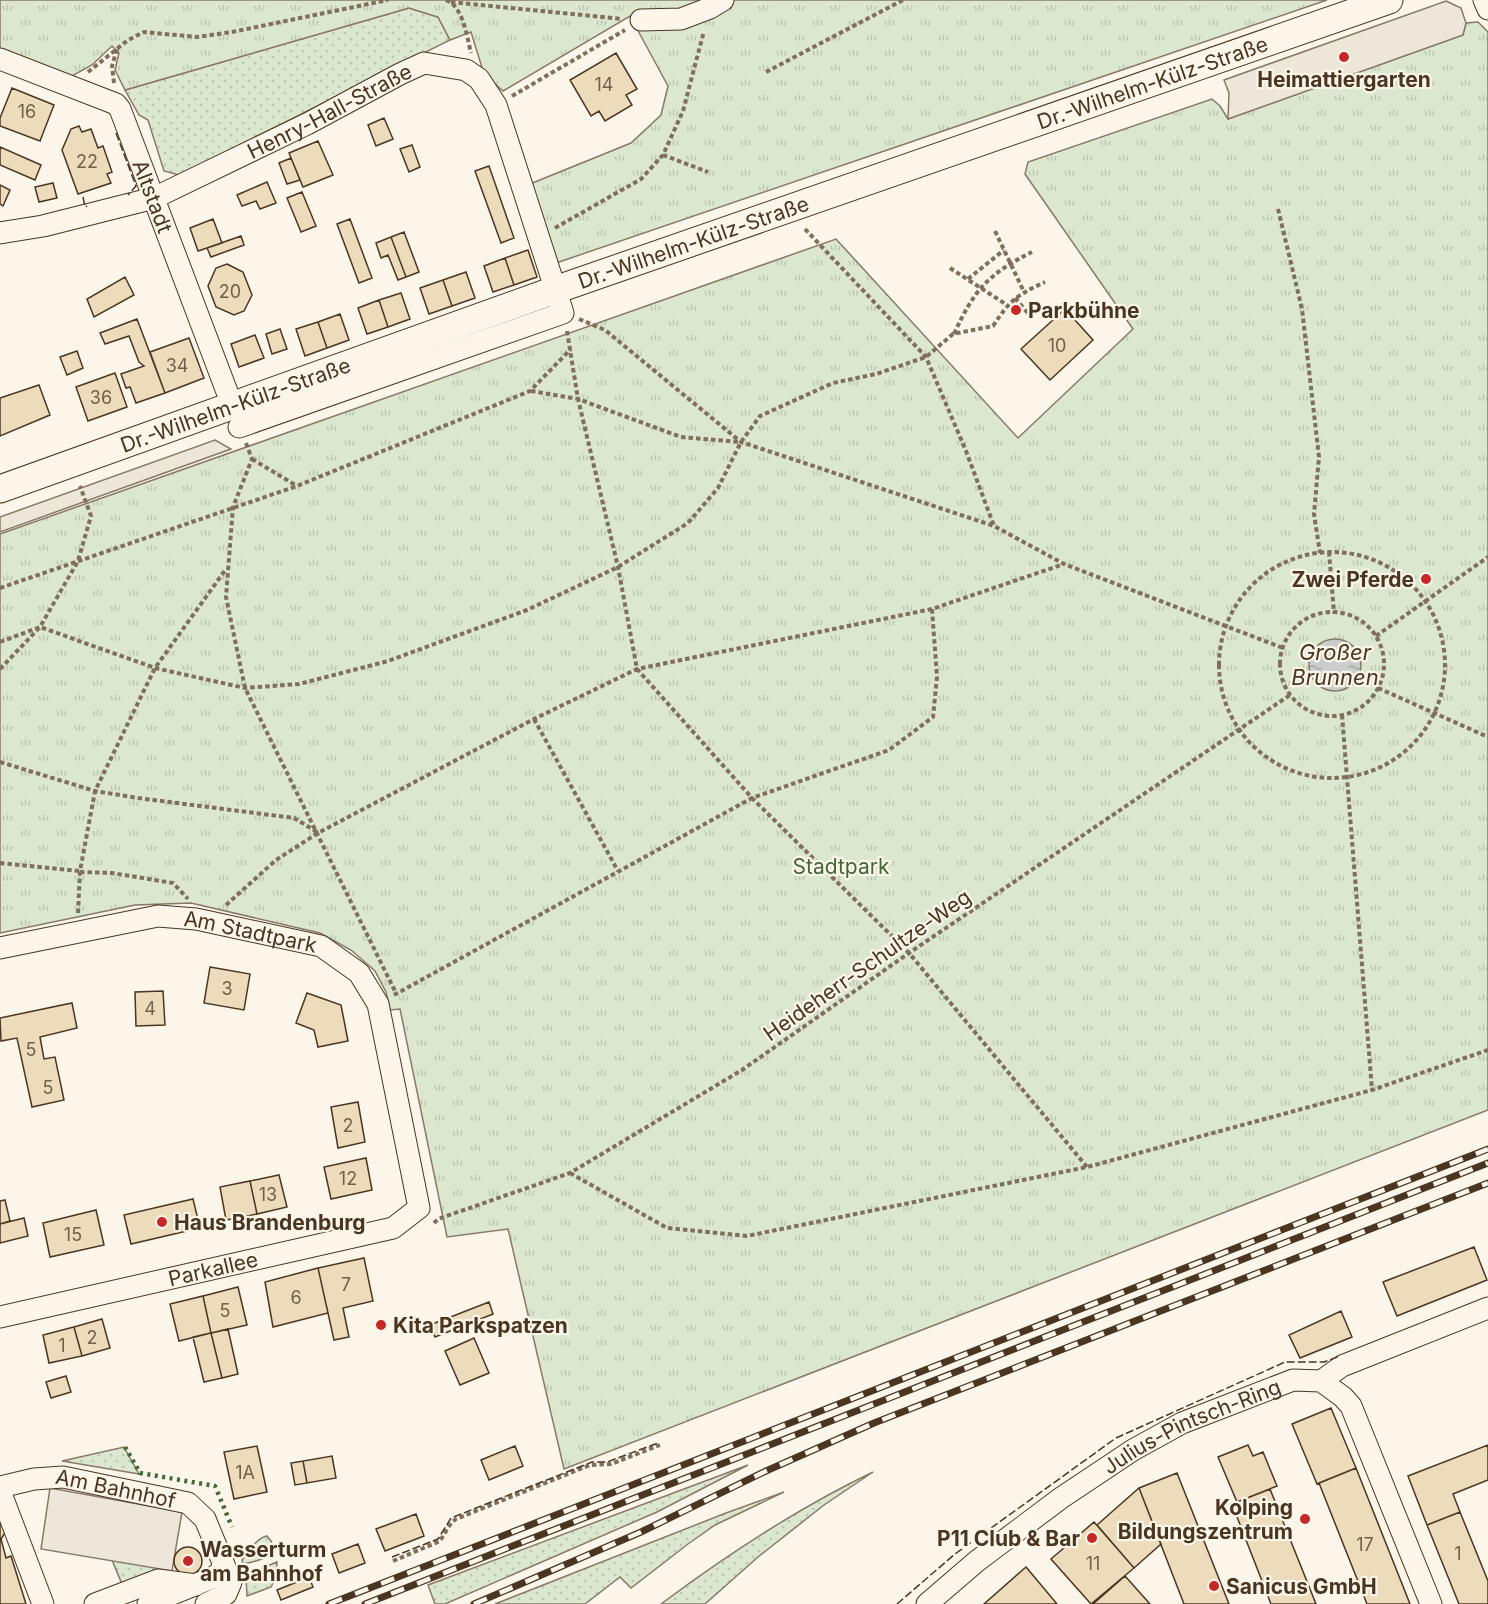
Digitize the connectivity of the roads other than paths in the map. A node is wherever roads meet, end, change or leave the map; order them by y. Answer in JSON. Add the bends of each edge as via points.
{"nodes":[{"id":1,"x":1389,"y":0,"type":"edge"},
{"id":2,"x":1484,"y":0,"type":"edge"},
{"id":3,"x":716,"y":4,"type":"edge"},
{"id":4,"x":1488,"y":9,"type":"edge"},
{"id":5,"x":641,"y":20,"type":"road end"},
{"id":6,"x":0,"y":59,"type":"edge"},
{"id":7,"x":154,"y":198,"type":"junction"},
{"id":8,"x":0,"y":233,"type":"edge"},
{"id":9,"x":559,"y":301,"type":"junction"},
{"id":10,"x":236,"y":416,"type":"junction"},
{"id":11,"x":0,"y":489,"type":"edge"},
{"id":12,"x":0,"y":948,"type":"edge"},
{"id":13,"x":419,"y":1208,"type":"joint"},
{"id":14,"x":1488,"y":1308,"type":"edge"},
{"id":15,"x":0,"y":1317,"type":"edge"},
{"id":16,"x":1321,"y":1381,"type":"junction"},
{"id":17,"x":0,"y":1489,"type":"edge"},
{"id":18,"x":224,"y":1564,"type":"junction"},
{"id":19,"x":196,"y":1585,"type":"junction"},
{"id":20,"x":940,"y":1600,"type":"edge"},
{"id":21,"x":210,"y":1602,"type":"edge"},
{"id":22,"x":43,"y":1604,"type":"edge"},
{"id":23,"x":95,"y":1604,"type":"edge"},
{"id":24,"x":148,"y":1604,"type":"edge"},
{"id":25,"x":1431,"y":1604,"type":"edge"}],
"edges":[{"from":1,"to":9,"type":"main road","name":"Dr.-Wilhelm-Külz-Straße"},
{"from":2,"to":4,"type":"street"},
{"from":3,"to":5,"type":"street","via":[[681,19]]},
{"from":6,"to":7,"type":"street","name":"Altstadt","via":[[116,104]]},
{"from":7,"to":8,"type":"street","name":"Henry-Hall-Straße"},
{"from":7,"to":9,"type":"street","name":"Henry-Hall-Straße","via":[[424,63],[466,70],[479,79],[496,105]]},
{"from":7,"to":10,"type":"street","name":"Altstadt"},
{"from":9,"to":10,"type":"main road","name":"Dr.-Wilhelm-Külz-Straße"},
{"from":10,"to":11,"type":"main road","name":"Dr.-Wilhelm-Külz-Straße"},
{"from":12,"to":13,"type":"street","name":"Am Stadtpark","via":[[158,916],[211,922],[321,946],[359,973],[378,1004]]},
{"from":13,"to":15,"type":"street","name":"Parkallee","via":[[393,1228]]},
{"from":14,"to":16,"type":"street","via":[[1342,1366]]},
{"from":16,"to":20,"type":"street","name":"Julius-Pintsch-Ring","via":[[1293,1380],[1160,1434],[994,1548]]},
{"from":16,"to":25,"type":"street","via":[[1351,1406]]},
{"from":17,"to":18,"type":"street","name":"Am Bahnhof","via":[[33,1479],[63,1477],[188,1503],[205,1519]]},
{"from":17,"to":22,"type":"street"},
{"from":18,"to":19,"type":"street","via":[[214,1577]]},
{"from":18,"to":21,"type":"street","name":"Am Bahnhof","via":[[230,1586],[226,1594]]},
{"from":19,"to":23,"type":"street","via":[[158,1580]]},
{"from":19,"to":24,"type":"street"}]}
